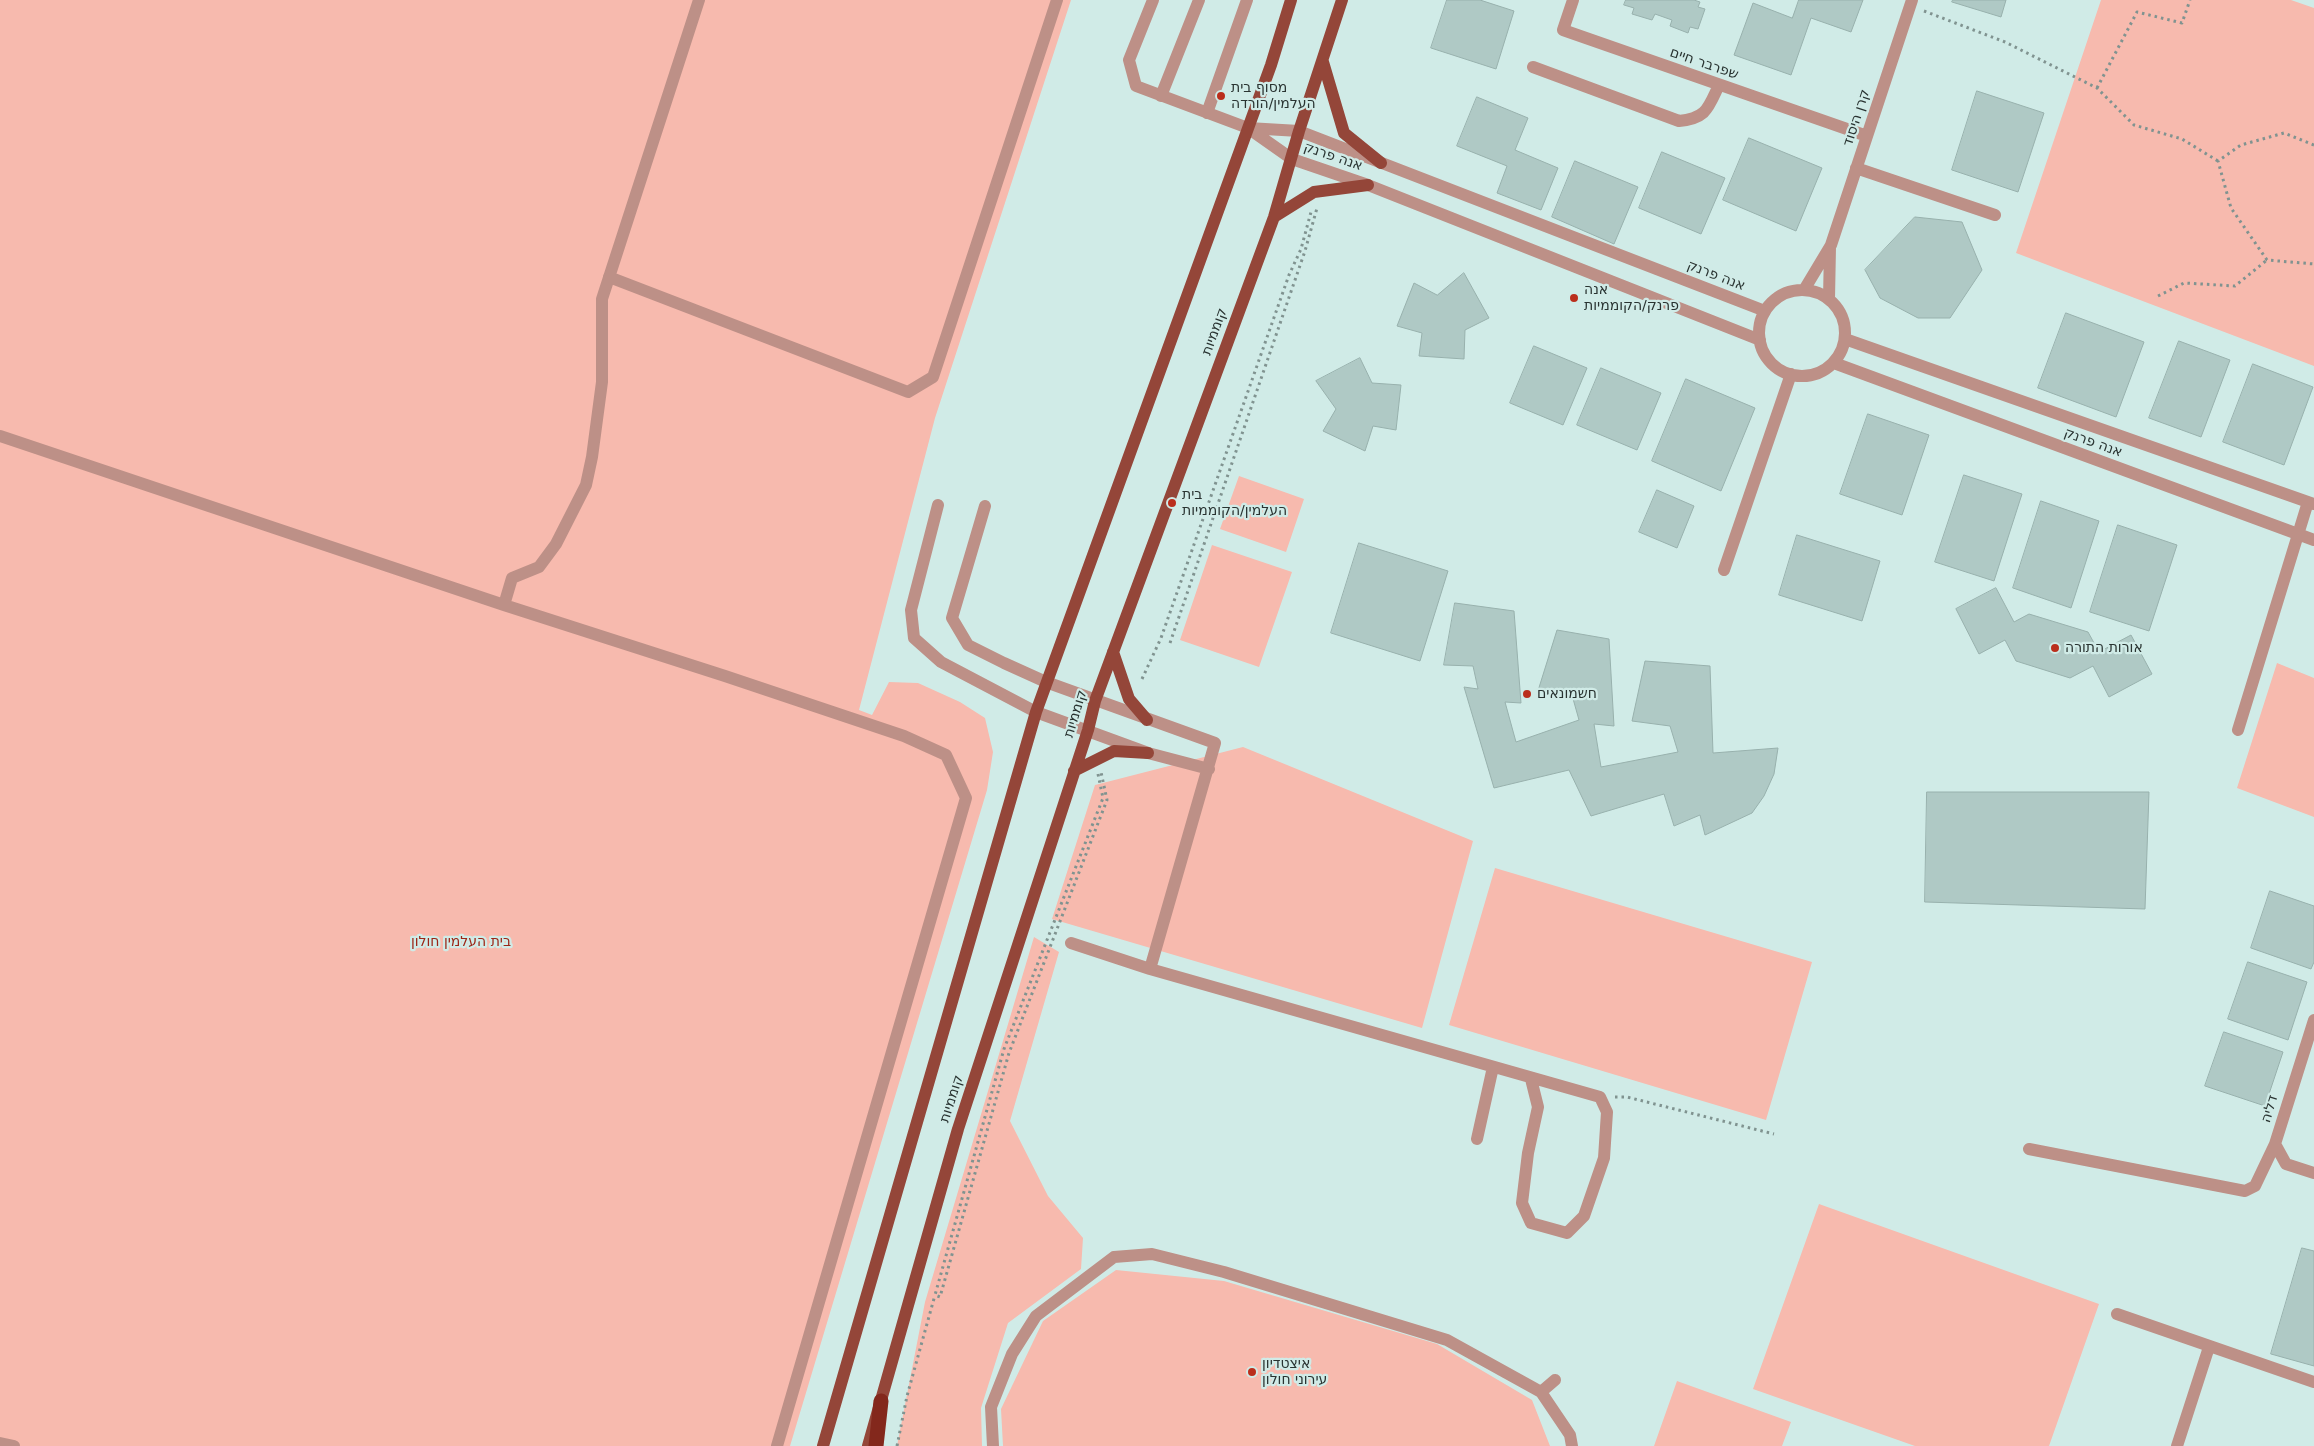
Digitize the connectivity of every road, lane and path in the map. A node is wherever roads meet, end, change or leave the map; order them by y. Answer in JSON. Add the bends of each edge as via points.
{"nodes":[{"id":1,"x":698,"y":0,"type":"edge"},
{"id":2,"x":1057,"y":0,"type":"edge"},
{"id":3,"x":1153,"y":0,"type":"edge"},
{"id":4,"x":1199,"y":0,"type":"edge"},
{"id":5,"x":1247,"y":0,"type":"edge"},
{"id":6,"x":1291,"y":0,"type":"edge"},
{"id":7,"x":1342,"y":0,"type":"edge"},
{"id":8,"x":1573,"y":0,"type":"edge"},
{"id":9,"x":2190,"y":0,"type":"edge"},
{"id":10,"x":1911,"y":3,"type":"edge"},
{"id":11,"x":1323,"y":62,"type":"junction"},
{"id":12,"x":1532,"y":66,"type":"dead end"},
{"id":13,"x":1719,"y":85,"type":"junction"},
{"id":14,"x":2098,"y":88,"type":"junction"},
{"id":15,"x":1161,"y":96,"type":"junction"},
{"id":16,"x":1207,"y":113,"type":"junction"},
{"id":17,"x":1248,"y":128,"type":"junction"},
{"id":18,"x":1299,"y":131,"type":"junction"},
{"id":19,"x":1867,"y":136,"type":"junction"},
{"id":20,"x":2314,"y":145,"type":"edge"},
{"id":21,"x":1292,"y":159,"type":"junction"},
{"id":22,"x":2218,"y":161,"type":"junction"},
{"id":23,"x":1381,"y":163,"type":"junction"},
{"id":24,"x":1856,"y":168,"type":"junction"},
{"id":25,"x":1368,"y":185,"type":"junction"},
{"id":26,"x":1320,"y":191,"type":"junction"},
{"id":27,"x":1995,"y":215,"type":"dead end"},
{"id":28,"x":1274,"y":217,"type":"junction"},
{"id":29,"x":1831,"y":245,"type":"junction"},
{"id":30,"x":2267,"y":260,"type":"junction"},
{"id":31,"x":2314,"y":264,"type":"edge"},
{"id":32,"x":610,"y":277,"type":"junction"},
{"id":33,"x":1804,"y":290,"type":"junction"},
{"id":34,"x":2158,"y":296,"type":"dead end"},
{"id":35,"x":1829,"y":299,"type":"junction"},
{"id":36,"x":1765,"y":311,"type":"junction"},
{"id":37,"x":1845,"y":339,"type":"junction"},
{"id":38,"x":1760,"y":340,"type":"junction"},
{"id":39,"x":1834,"y":362,"type":"junction"},
{"id":40,"x":1791,"y":374,"type":"junction"},
{"id":41,"x":0,"y":436,"type":"edge"},
{"id":42,"x":2311,"y":503,"type":"edge"},
{"id":43,"x":938,"y":505,"type":"dead end"},
{"id":44,"x":985,"y":506,"type":"dead end"},
{"id":45,"x":2298,"y":536,"type":"junction"},
{"id":46,"x":2314,"y":540,"type":"edge"},
{"id":47,"x":1724,"y":570,"type":"dead end"},
{"id":48,"x":504,"y":605,"type":"junction"},
{"id":49,"x":1170,"y":643,"type":"dead end"},
{"id":50,"x":1113,"y":652,"type":"junction"},
{"id":51,"x":1142,"y":679,"type":"dead end"},
{"id":52,"x":1046,"y":682,"type":"junction"},
{"id":53,"x":1095,"y":701,"type":"junction"},
{"id":54,"x":1036,"y":712,"type":"junction"},
{"id":55,"x":1148,"y":720,"type":"junction"},
{"id":56,"x":1088,"y":730,"type":"junction"},
{"id":57,"x":2238,"y":730,"type":"dead end"},
{"id":58,"x":1148,"y":753,"type":"junction"},
{"id":59,"x":1096,"y":760,"type":"junction"},
{"id":60,"x":1209,"y":769,"type":"junction"},
{"id":61,"x":1074,"y":772,"type":"junction"},
{"id":62,"x":1071,"y":943,"type":"dead end"},
{"id":63,"x":1150,"y":969,"type":"junction"},
{"id":64,"x":2314,"y":1020,"type":"edge"},
{"id":65,"x":2312,"y":1034,"type":"edge"},
{"id":66,"x":1493,"y":1067,"type":"junction"},
{"id":67,"x":1531,"y":1079,"type":"junction"},
{"id":68,"x":1600,"y":1097,"type":"junction"},
{"id":69,"x":1774,"y":1134,"type":"dead end"},
{"id":70,"x":1477,"y":1139,"type":"dead end"},
{"id":71,"x":2275,"y":1144,"type":"junction"},
{"id":72,"x":2029,"y":1149,"type":"dead end"},
{"id":73,"x":2314,"y":1173,"type":"edge"},
{"id":74,"x":935,"y":1295,"type":"junction"},
{"id":75,"x":2117,"y":1314,"type":"dead end"},
{"id":76,"x":2209,"y":1347,"type":"junction"},
{"id":77,"x":1555,"y":1380,"type":"dead end"},
{"id":78,"x":2314,"y":1382,"type":"edge"},
{"id":79,"x":1541,"y":1392,"type":"junction"},
{"id":80,"x":880,"y":1401,"type":"junction"},
{"id":81,"x":0,"y":1443,"type":"edge"},
{"id":82,"x":14,"y":1446,"type":"edge"},
{"id":83,"x":777,"y":1446,"type":"edge"},
{"id":84,"x":823,"y":1446,"type":"edge"},
{"id":85,"x":868,"y":1446,"type":"edge"},
{"id":86,"x":876,"y":1446,"type":"edge"},
{"id":87,"x":897,"y":1446,"type":"edge"},
{"id":88,"x":993,"y":1446,"type":"edge"},
{"id":89,"x":1572,"y":1446,"type":"edge"},
{"id":90,"x":2177,"y":1446,"type":"edge"}],
"edges":[{"from":1,"to":32,"type":"street"},
{"from":2,"to":32,"type":"street","via":[[933,378],[908,392]]},
{"from":3,"to":15,"type":"street","via":[[1129,60],[1136,86]]},
{"from":4,"to":15,"type":"street"},
{"from":5,"to":16,"type":"street"},
{"from":6,"to":17,"type":"main road","name":"קוממיות"},
{"from":7,"to":11,"type":"main road","name":"קוממיות"},
{"from":8,"to":13,"type":"street","name":"שפרבר חיים","via":[[1563,30]]},
{"from":9,"to":14,"type":"path","via":[[2182,23],[2137,12]]},
{"from":10,"to":14,"type":"path","via":[[2004,42]]},
{"from":10,"to":19,"type":"street","name":"קרן היסוד"},
{"from":11,"to":18,"type":"main road","name":"קוממיות"},
{"from":11,"to":23,"type":"main road","via":[[1344,133]]},
{"from":12,"to":13,"type":"street","via":[[1679,121],[1694,119],[1707,111]]},
{"from":13,"to":19,"type":"street","name":"שפרבר חיים"},
{"from":14,"to":22,"type":"path","via":[[2134,126],[2182,140]]},
{"from":15,"to":16,"type":"street"},
{"from":16,"to":17,"type":"street"},
{"from":17,"to":18,"type":"street","name":"אנה פרנק"},
{"from":17,"to":21,"type":"street","name":"אנה פרנק"},
{"from":17,"to":52,"type":"main road","name":"קוממיות"},
{"from":18,"to":21,"type":"main road","name":"קוממיות"},
{"from":18,"to":23,"type":"street","name":"אנה פרנק"},
{"from":19,"to":24,"type":"street","name":"קרן היסוד"},
{"from":20,"to":22,"type":"path","via":[[2284,133],[2241,145]]},
{"from":21,"to":25,"type":"street","name":"אנה פרנק"},
{"from":21,"to":28,"type":"main road","name":"קוממיות"},
{"from":22,"to":30,"type":"path","via":[[2231,208]]},
{"from":23,"to":36,"type":"street","name":"אנה פרנק"},
{"from":24,"to":27,"type":"street"},
{"from":24,"to":29,"type":"street","name":"קרן היסוד"},
{"from":25,"to":26,"type":"main road"},
{"from":25,"to":38,"type":"street","name":"אנה פרנק"},
{"from":26,"to":28,"type":"main road"},
{"from":26,"to":49,"type":"path","via":[[1305,251]]},
{"from":26,"to":51,"type":"path","via":[[1168,620]]},
{"from":28,"to":50,"type":"main road","name":"קוממיות"},
{"from":29,"to":33,"type":"street","name":"קרן היסוד"},
{"from":29,"to":35,"type":"street","name":"קרן היסוד"},
{"from":30,"to":31,"type":"path"},
{"from":30,"to":34,"type":"path","via":[[2236,286],[2184,283]]},
{"from":32,"to":48,"type":"street","via":[[602,299],[602,382],[586,485],[556,544],[538,567],[512,578]]},
{"from":33,"to":35,"type":"street"},
{"from":33,"to":36,"type":"street","via":[[1789,292],[1776,299]]},
{"from":35,"to":37,"type":"street","via":[[1839,310]]},
{"from":36,"to":38,"type":"street","via":[[1760,325]]},
{"from":37,"to":39,"type":"street"},
{"from":37,"to":42,"type":"street","name":"אנה פרנק"},
{"from":38,"to":40,"type":"street","via":[[1774,366]]},
{"from":39,"to":40,"type":"street","via":[[1822,372],[1808,376]]},
{"from":39,"to":45,"type":"street","name":"אנה פרנק"},
{"from":40,"to":47,"type":"street"},
{"from":41,"to":48,"type":"street"},
{"from":42,"to":45,"type":"street"},
{"from":43,"to":54,"type":"street","via":[[911,610],[914,638],[940,662]]},
{"from":44,"to":52,"type":"street","via":[[952,618],[968,645]]},
{"from":45,"to":46,"type":"street","name":"אנה פרנק"},
{"from":45,"to":57,"type":"street"},
{"from":48,"to":83,"type":"street","via":[[904,736],[946,755],[966,798]]},
{"from":50,"to":53,"type":"main road","name":"קוממיות"},
{"from":50,"to":55,"type":"main road","via":[[1129,698]]},
{"from":52,"to":53,"type":"street"},
{"from":52,"to":54,"type":"main road","name":"קוממיות"},
{"from":53,"to":55,"type":"street"},
{"from":53,"to":56,"type":"main road","name":"קוממיות"},
{"from":54,"to":56,"type":"street"},
{"from":54,"to":84,"type":"main road","name":"קוממיות"},
{"from":55,"to":60,"type":"street","via":[[1216,743]]},
{"from":56,"to":58,"type":"street"},
{"from":56,"to":61,"type":"main road","name":"קוממיות"},
{"from":58,"to":59,"type":"main road","via":[[1114,751]]},
{"from":58,"to":60,"type":"street"},
{"from":59,"to":61,"type":"main road"},
{"from":59,"to":74,"type":"path","via":[[1103,798],[1004,1049]]},
{"from":59,"to":74,"type":"path","via":[[1107,800],[1009,1052],[940,1297]]},
{"from":60,"to":63,"type":"street"},
{"from":61,"to":80,"type":"main road","name":"קוממיות","via":[[958,1129]]},
{"from":62,"to":63,"type":"street"},
{"from":63,"to":66,"type":"street"},
{"from":64,"to":65,"type":"street","name":"דליה"},
{"from":65,"to":71,"type":"street","name":"דליה"},
{"from":66,"to":67,"type":"street"},
{"from":66,"to":70,"type":"street"},
{"from":67,"to":68,"type":"street"},
{"from":67,"to":68,"type":"street","via":[[1538,1107],[1522,1203],[1532,1223],[1570,1239],[1584,1216],[1604,1158],[1608,1112]]},
{"from":68,"to":69,"type":"path","via":[[1627,1097]]},
{"from":71,"to":72,"type":"street","via":[[2255,1186],[2245,1190]]},
{"from":71,"to":73,"type":"street","name":"דליה","via":[[2286,1164]]},
{"from":74,"to":87,"type":"path","via":[[907,1396]]},
{"from":75,"to":76,"type":"street"},
{"from":76,"to":78,"type":"street"},
{"from":76,"to":90,"type":"street"},
{"from":77,"to":79,"type":"street"},
{"from":79,"to":88,"type":"street","via":[[1447,1340],[1395,1323],[1152,1254],[1114,1257],[1036,1316],[1012,1354],[991,1407]]},
{"from":79,"to":89,"type":"street","via":[[1570,1435]]},
{"from":80,"to":85,"type":"main road","name":"קוממיות"},
{"from":80,"to":86,"type":"highway"},
{"from":81,"to":82,"type":"street"}]}
